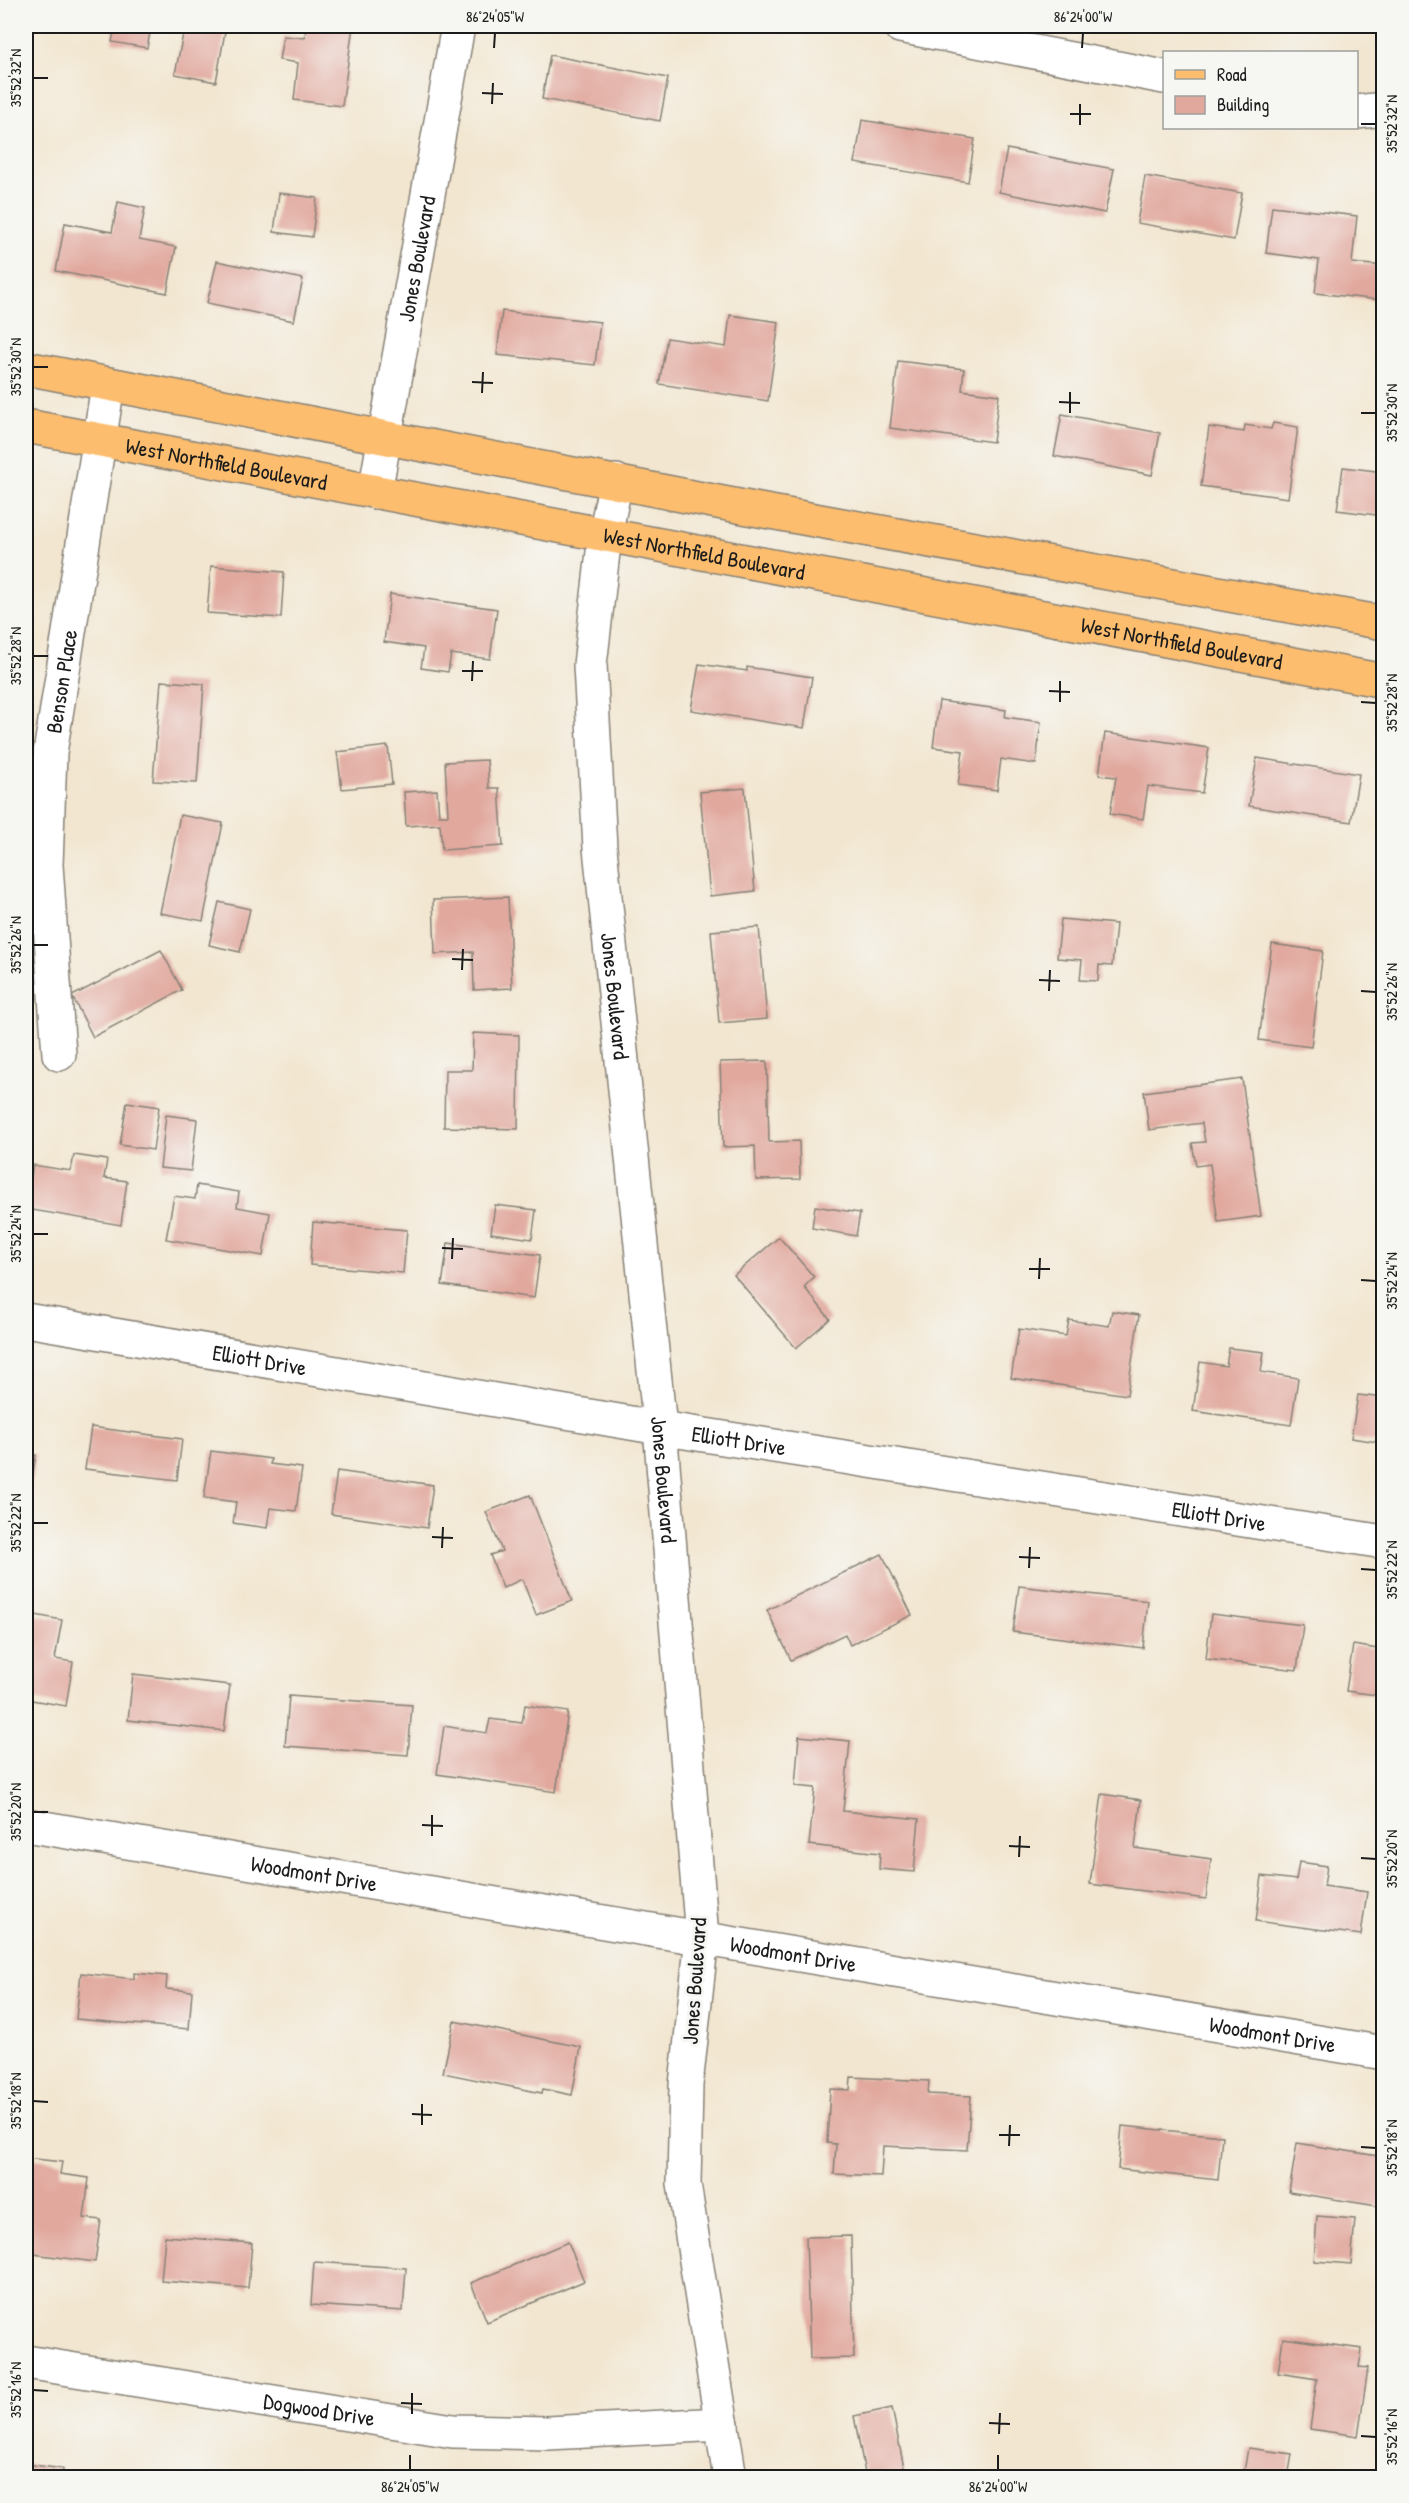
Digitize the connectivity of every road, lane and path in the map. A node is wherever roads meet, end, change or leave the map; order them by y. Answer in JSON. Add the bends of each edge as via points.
{"nodes":[{"id":1,"x":458,"y":26,"type":"edge"},
{"id":2,"x":900,"y":26,"type":"edge"},
{"id":3,"x":1163,"y":77,"type":"edge"},
{"id":4,"x":1383,"y":109,"type":"edge"},
{"id":5,"x":1358,"y":112,"type":"edge"},
{"id":6,"x":26,"y":368,"type":"edge"},
{"id":7,"x":108,"y":385,"type":"junction"},
{"id":8,"x":26,"y":426,"type":"edge"},
{"id":9,"x":387,"y":438,"type":"junction"},
{"id":10,"x":101,"y":441,"type":"junction"},
{"id":11,"x":616,"y":481,"type":"junction"},
{"id":12,"x":375,"y":492,"type":"junction"},
{"id":13,"x":605,"y":535,"type":"junction"},
{"id":14,"x":1383,"y":623,"type":"edge"},
{"id":15,"x":1383,"y":681,"type":"edge"},
{"id":16,"x":59,"y":1054,"type":"dead end"},
{"id":17,"x":26,"y":1320,"type":"edge"},
{"id":18,"x":660,"y":1428,"type":"junction"},
{"id":19,"x":1383,"y":1542,"type":"edge"},
{"id":20,"x":26,"y":1825,"type":"edge"},
{"id":21,"x":702,"y":1937,"type":"junction"},
{"id":22,"x":1383,"y":2053,"type":"edge"},
{"id":23,"x":26,"y":2362,"type":"edge"},
{"id":24,"x":722,"y":2424,"type":"junction"},
{"id":25,"x":730,"y":2478,"type":"edge"}],
"edges":[{"from":1,"to":9,"type":"street","name":"Jones Boulevard"},
{"from":2,"to":3,"type":"street"},
{"from":4,"to":5,"type":"street"},
{"from":6,"to":7,"type":"main road"},
{"from":7,"to":9,"type":"main road"},
{"from":7,"to":10,"type":"street","name":"Benson Place"},
{"from":8,"to":10,"type":"main road","name":"West Northfield Boulevard"},
{"from":9,"to":11,"type":"main road"},
{"from":9,"to":12,"type":"street","name":"Jones Boulevard"},
{"from":10,"to":12,"type":"main road","name":"West Northfield Boulevard"},
{"from":10,"to":16,"type":"street","name":"Benson Place","via":[[50,753],[46,865]]},
{"from":11,"to":13,"type":"street","name":"Jones Boulevard"},
{"from":11,"to":14,"type":"main road"},
{"from":12,"to":13,"type":"main road","name":"West Northfield Boulevard"},
{"from":13,"to":15,"type":"main road","name":"West Northfield Boulevard"},
{"from":13,"to":18,"type":"street","name":"Jones Boulevard","via":[[590,665],[600,848]]},
{"from":17,"to":18,"type":"street","name":"Elliott Drive"},
{"from":18,"to":19,"type":"street","name":"Elliott Drive"},
{"from":18,"to":21,"type":"street","name":"Jones Boulevard"},
{"from":20,"to":21,"type":"street","name":"Woodmont Drive"},
{"from":21,"to":22,"type":"street","name":"Woodmont Drive"},
{"from":21,"to":24,"type":"street","name":"Jones Boulevard","via":[[686,2085],[684,2184]]},
{"from":23,"to":24,"type":"street","name":"Dogwood Drive","via":[[453,2431],[549,2433]]},
{"from":24,"to":25,"type":"street","name":"Jones Boulevard"}]}
